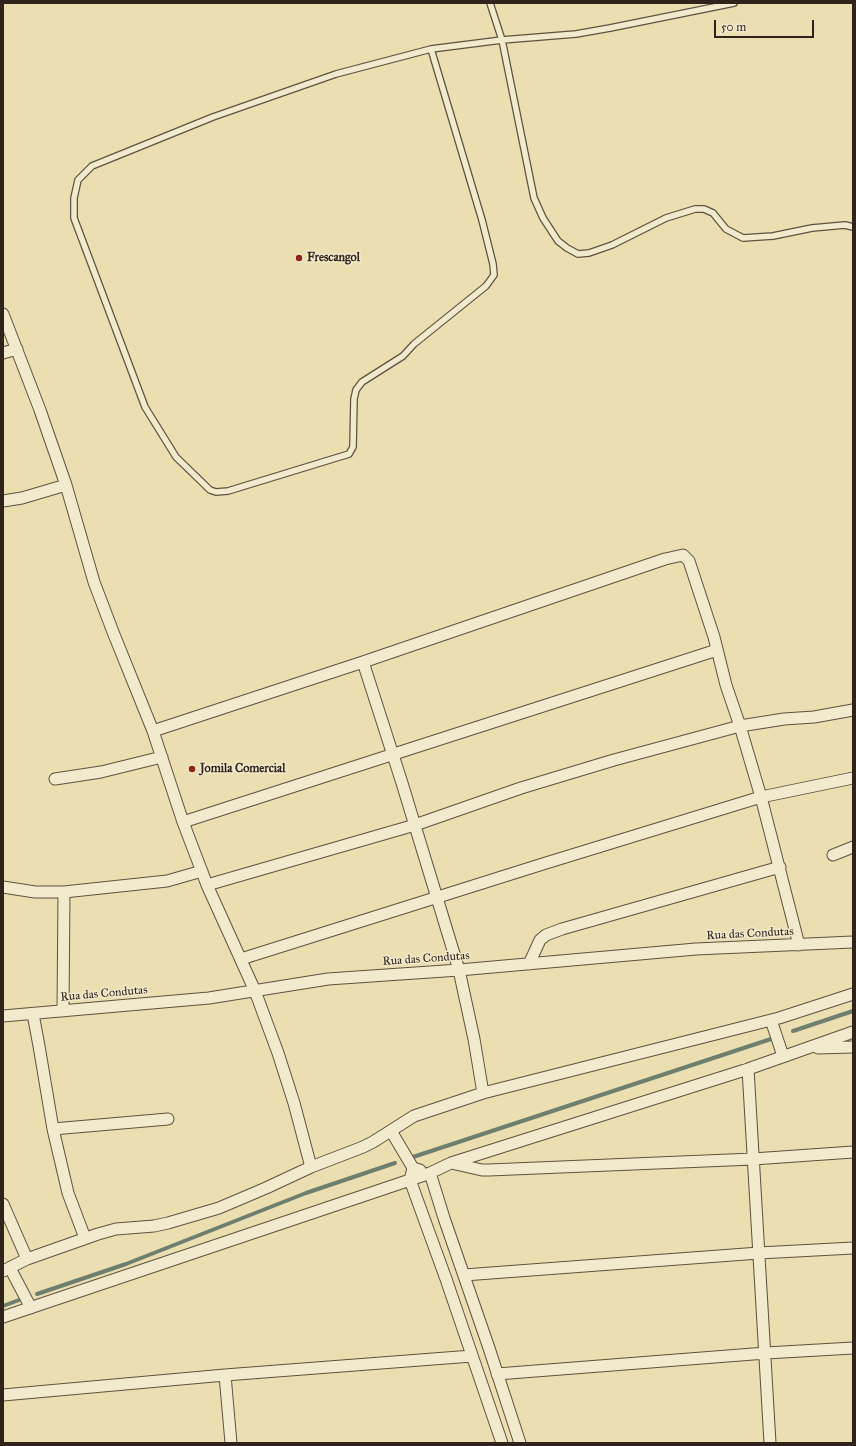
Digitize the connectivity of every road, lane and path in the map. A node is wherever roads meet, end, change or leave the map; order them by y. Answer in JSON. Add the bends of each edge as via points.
{"nodes":[{"id":1,"x":490,"y":3,"type":"edge"},
{"id":2,"x":734,"y":3,"type":"edge"},
{"id":3,"x":502,"y":40,"type":"junction"},
{"id":4,"x":431,"y":49,"type":"junction"},
{"id":5,"x":853,"y":227,"type":"edge"},
{"id":6,"x":3,"y":314,"type":"edge"},
{"id":7,"x":17,"y":349,"type":"junction"},
{"id":8,"x":3,"y":353,"type":"edge"},
{"id":9,"x":66,"y":485,"type":"junction"},
{"id":10,"x":3,"y":501,"type":"edge"},
{"id":11,"x":717,"y":650,"type":"junction"},
{"id":12,"x":363,"y":662,"type":"junction"},
{"id":13,"x":853,"y":710,"type":"edge"},
{"id":14,"x":740,"y":726,"type":"junction"},
{"id":15,"x":153,"y":731,"type":"junction"},
{"id":16,"x":394,"y":754,"type":"junction"},
{"id":17,"x":162,"y":757,"type":"junction"},
{"id":18,"x":853,"y":778,"type":"edge"},
{"id":19,"x":55,"y":779,"type":"dead end"},
{"id":20,"x":761,"y":797,"type":"junction"},
{"id":21,"x":183,"y":822,"type":"junction"},
{"id":22,"x":415,"y":825,"type":"junction"},
{"id":23,"x":853,"y":847,"type":"edge"},
{"id":24,"x":832,"y":855,"type":"dead end"},
{"id":25,"x":780,"y":867,"type":"junction"},
{"id":26,"x":202,"y":871,"type":"junction"},
{"id":27,"x":207,"y":885,"type":"junction"},
{"id":28,"x":3,"y":887,"type":"edge"},
{"id":29,"x":64,"y":892,"type":"junction"},
{"id":30,"x":437,"y":898,"type":"junction"},
{"id":31,"x":853,"y":942,"type":"edge"},
{"id":32,"x":799,"y":945,"type":"junction"},
{"id":33,"x":241,"y":959,"type":"junction"},
{"id":34,"x":529,"y":964,"type":"junction"},
{"id":35,"x":459,"y":970,"type":"junction"},
{"id":36,"x":255,"y":991,"type":"junction"},
{"id":37,"x":853,"y":994,"type":"edge"},
{"id":38,"x":63,"y":1011,"type":"junction"},
{"id":39,"x":33,"y":1014,"type":"junction"},
{"id":40,"x":3,"y":1016,"type":"edge"},
{"id":41,"x":772,"y":1020,"type":"junction"},
{"id":42,"x":853,"y":1032,"type":"edge"},
{"id":43,"x":853,"y":1047,"type":"edge"},
{"id":44,"x":807,"y":1048,"type":"junction"},
{"id":45,"x":783,"y":1056,"type":"junction"},
{"id":46,"x":748,"y":1069,"type":"junction"},
{"id":47,"x":483,"y":1093,"type":"junction"},
{"id":48,"x":168,"y":1119,"type":"dead end"},
{"id":49,"x":53,"y":1130,"type":"junction"},
{"id":50,"x":391,"y":1131,"type":"junction"},
{"id":51,"x":853,"y":1152,"type":"edge"},
{"id":52,"x":753,"y":1159,"type":"junction"},
{"id":53,"x":450,"y":1163,"type":"junction"},
{"id":54,"x":310,"y":1167,"type":"junction"},
{"id":55,"x":413,"y":1168,"type":"junction"},
{"id":56,"x":430,"y":1173,"type":"junction"},
{"id":57,"x":410,"y":1180,"type":"junction"},
{"id":58,"x":3,"y":1204,"type":"edge"},
{"id":59,"x":85,"y":1238,"type":"junction"},
{"id":60,"x":853,"y":1248,"type":"edge"},
{"id":61,"x":759,"y":1253,"type":"junction"},
{"id":62,"x":27,"y":1259,"type":"junction"},
{"id":63,"x":6,"y":1269,"type":"edge"},
{"id":64,"x":464,"y":1275,"type":"junction"},
{"id":65,"x":28,"y":1302,"type":"junction"},
{"id":66,"x":3,"y":1317,"type":"edge"},
{"id":67,"x":853,"y":1348,"type":"edge"},
{"id":68,"x":766,"y":1353,"type":"junction"},
{"id":69,"x":472,"y":1356,"type":"junction"},
{"id":70,"x":497,"y":1374,"type":"junction"},
{"id":71,"x":225,"y":1375,"type":"junction"},
{"id":72,"x":3,"y":1395,"type":"edge"},
{"id":73,"x":231,"y":1443,"type":"edge"},
{"id":74,"x":502,"y":1443,"type":"edge"},
{"id":75,"x":520,"y":1443,"type":"edge"},
{"id":76,"x":770,"y":1443,"type":"edge"}],
"edges":[{"from":1,"to":3,"type":"lane"},
{"from":2,"to":3,"type":"lane","via":[[576,34]]},
{"from":3,"to":4,"type":"lane"},
{"from":3,"to":5,"type":"lane","via":[[534,198],[543,218],[558,240],[578,254],[589,254],[666,218],[699,209],[713,213],[726,229],[743,238],[773,236],[812,228],[845,225]]},
{"from":4,"to":4,"type":"lane","via":[[336,74],[213,117],[92,166],[78,180],[74,198],[74,218],[145,407],[176,457],[210,490],[228,491],[349,454],[353,447],[354,399],[356,390],[362,382],[403,356],[414,344],[486,286],[494,275],[482,220]]},
{"from":6,"to":7,"type":"street"},
{"from":7,"to":8,"type":"street"},
{"from":7,"to":9,"type":"street"},
{"from":9,"to":10,"type":"street"},
{"from":9,"to":15,"type":"street","via":[[94,582]]},
{"from":11,"to":12,"type":"street","via":[[689,561],[683,555]]},
{"from":11,"to":14,"type":"street"},
{"from":11,"to":16,"type":"street"},
{"from":12,"to":15,"type":"street"},
{"from":12,"to":16,"type":"street"},
{"from":13,"to":14,"type":"street"},
{"from":14,"to":20,"type":"street"},
{"from":14,"to":22,"type":"street","via":[[521,788]]},
{"from":15,"to":17,"type":"street"},
{"from":16,"to":21,"type":"street"},
{"from":16,"to":22,"type":"street"},
{"from":17,"to":19,"type":"street","via":[[101,772]]},
{"from":17,"to":21,"type":"street"},
{"from":18,"to":20,"type":"street"},
{"from":20,"to":25,"type":"street"},
{"from":20,"to":30,"type":"street"},
{"from":21,"to":26,"type":"street"},
{"from":22,"to":27,"type":"street"},
{"from":22,"to":30,"type":"street"},
{"from":23,"to":24,"type":"street"},
{"from":25,"to":32,"type":"street"},
{"from":25,"to":34,"type":"street","via":[[546,935],[540,940]]},
{"from":26,"to":27,"type":"street"},
{"from":26,"to":29,"type":"street","via":[[167,881]]},
{"from":27,"to":33,"type":"street"},
{"from":28,"to":29,"type":"street","via":[[34,892]]},
{"from":29,"to":38,"type":"street"},
{"from":30,"to":33,"type":"street"},
{"from":30,"to":35,"type":"street"},
{"from":31,"to":32,"type":"street","name":"Rua das Condutas"},
{"from":32,"to":34,"type":"street","name":"Rua das Condutas","via":[[696,949]]},
{"from":33,"to":36,"type":"street"},
{"from":34,"to":35,"type":"street","name":"Rua das Condutas"},
{"from":35,"to":36,"type":"street","name":"Rua das Condutas","via":[[328,979]]},
{"from":35,"to":47,"type":"street"},
{"from":36,"to":38,"type":"street","name":"Rua das Condutas","via":[[208,998]]},
{"from":36,"to":54,"type":"street","via":[[294,1103]]},
{"from":37,"to":41,"type":"street"},
{"from":38,"to":39,"type":"street","name":"Rua das Condutas"},
{"from":39,"to":40,"type":"street","name":"Rua das Condutas"},
{"from":39,"to":49,"type":"street"},
{"from":41,"to":45,"type":"street"},
{"from":41,"to":47,"type":"street"},
{"from":42,"to":44,"type":"street"},
{"from":43,"to":44,"type":"street"},
{"from":44,"to":45,"type":"street"},
{"from":45,"to":46,"type":"street"},
{"from":46,"to":52,"type":"street"},
{"from":46,"to":53,"type":"street"},
{"from":47,"to":50,"type":"street","via":[[414,1116]]},
{"from":48,"to":49,"type":"street"},
{"from":49,"to":59,"type":"street","via":[[68,1193]]},
{"from":50,"to":54,"type":"street","via":[[363,1147]]},
{"from":50,"to":55,"type":"street"},
{"from":51,"to":52,"type":"street"},
{"from":52,"to":53,"type":"street","via":[[489,1170]]},
{"from":52,"to":61,"type":"street"},
{"from":53,"to":56,"type":"street"},
{"from":54,"to":59,"type":"street","via":[[219,1208],[168,1223],[116,1229]]},
{"from":55,"to":56,"type":"street"},
{"from":55,"to":57,"type":"street"},
{"from":56,"to":57,"type":"street"},
{"from":56,"to":64,"type":"street"},
{"from":57,"to":65,"type":"street"},
{"from":57,"to":69,"type":"street"},
{"from":58,"to":62,"type":"street"},
{"from":59,"to":62,"type":"street"},
{"from":60,"to":61,"type":"street"},
{"from":61,"to":64,"type":"street"},
{"from":61,"to":68,"type":"street"},
{"from":62,"to":63,"type":"street"},
{"from":63,"to":65,"type":"street"},
{"from":64,"to":70,"type":"street"},
{"from":65,"to":66,"type":"street"},
{"from":67,"to":68,"type":"street"},
{"from":68,"to":70,"type":"street"},
{"from":68,"to":76,"type":"street"},
{"from":69,"to":71,"type":"street"},
{"from":69,"to":74,"type":"street"},
{"from":70,"to":75,"type":"street"},
{"from":71,"to":72,"type":"street"},
{"from":71,"to":73,"type":"street"}]}
